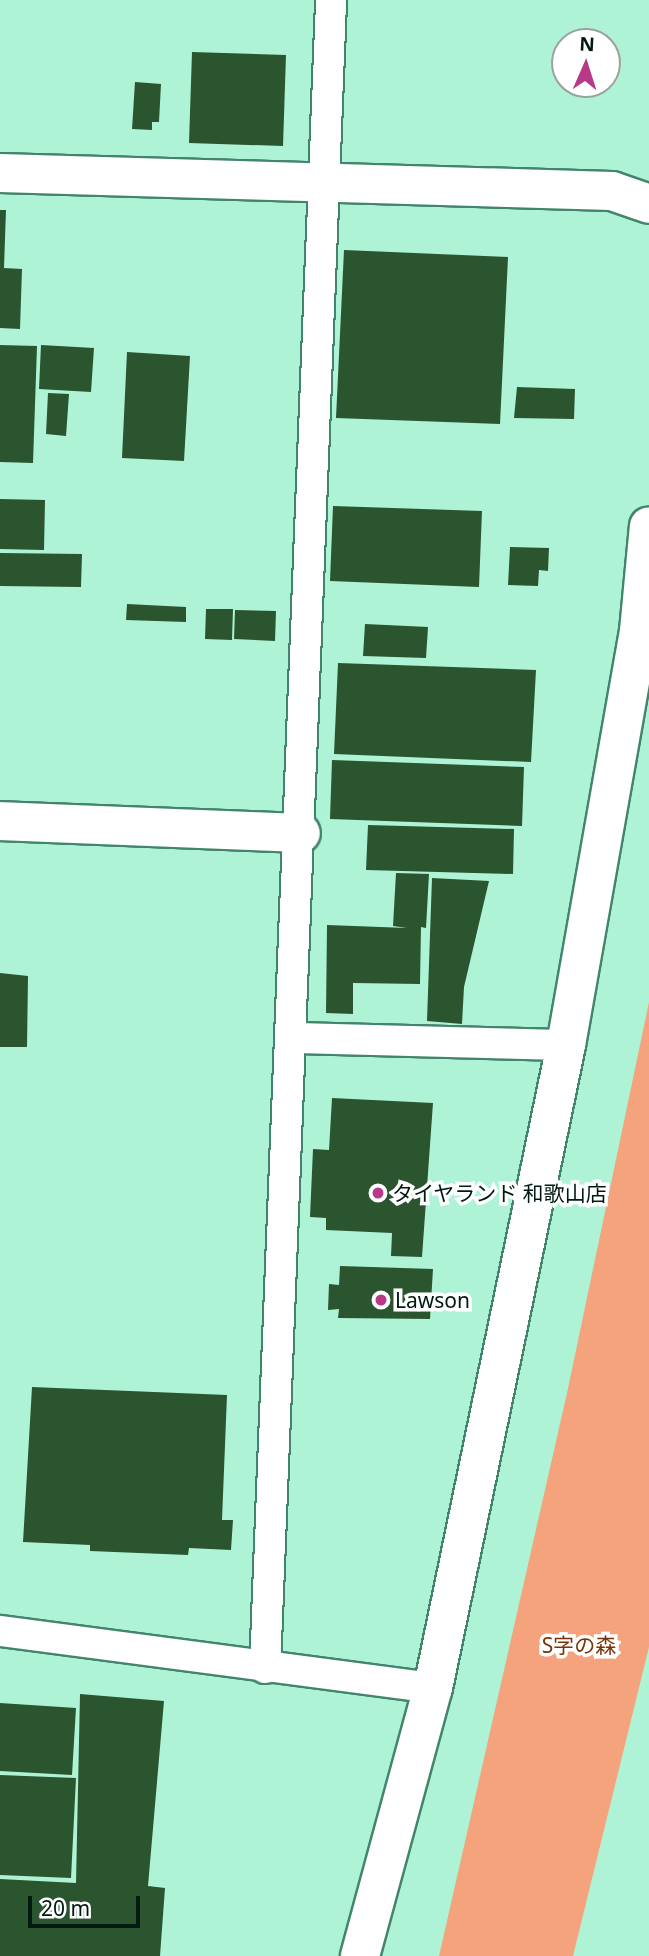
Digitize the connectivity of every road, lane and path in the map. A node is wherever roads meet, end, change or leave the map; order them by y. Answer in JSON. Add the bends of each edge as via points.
{"nodes":[{"id":1,"x":331,"y":0,"type":"edge"},
{"id":2,"x":0,"y":173,"type":"edge"},
{"id":3,"x":325,"y":184,"type":"junction"},
{"id":4,"x":649,"y":204,"type":"edge"},
{"id":5,"x":649,"y":526,"type":"edge"},
{"id":6,"x":0,"y":821,"type":"edge"},
{"id":7,"x":301,"y":833,"type":"junction"},
{"id":8,"x":293,"y":1038,"type":"junction"},
{"id":9,"x":566,"y":1045,"type":"junction"},
{"id":10,"x":0,"y":1631,"type":"edge"},
{"id":11,"x":265,"y":1668,"type":"junction"},
{"id":12,"x":433,"y":1688,"type":"junction"},
{"id":13,"x":360,"y":1956,"type":"edge"}],
"edges":[{"from":1,"to":3,"type":"street"},
{"from":2,"to":3,"type":"street"},
{"from":3,"to":4,"type":"street","via":[[612,191]]},
{"from":3,"to":7,"type":"street"},
{"from":5,"to":9,"type":"street","via":[[639,631]]},
{"from":6,"to":7,"type":"street"},
{"from":7,"to":8,"type":"street"},
{"from":8,"to":9,"type":"street"},
{"from":8,"to":11,"type":"street"},
{"from":9,"to":12,"type":"street"},
{"from":10,"to":11,"type":"street"},
{"from":11,"to":12,"type":"street"},
{"from":12,"to":13,"type":"street"}]}
